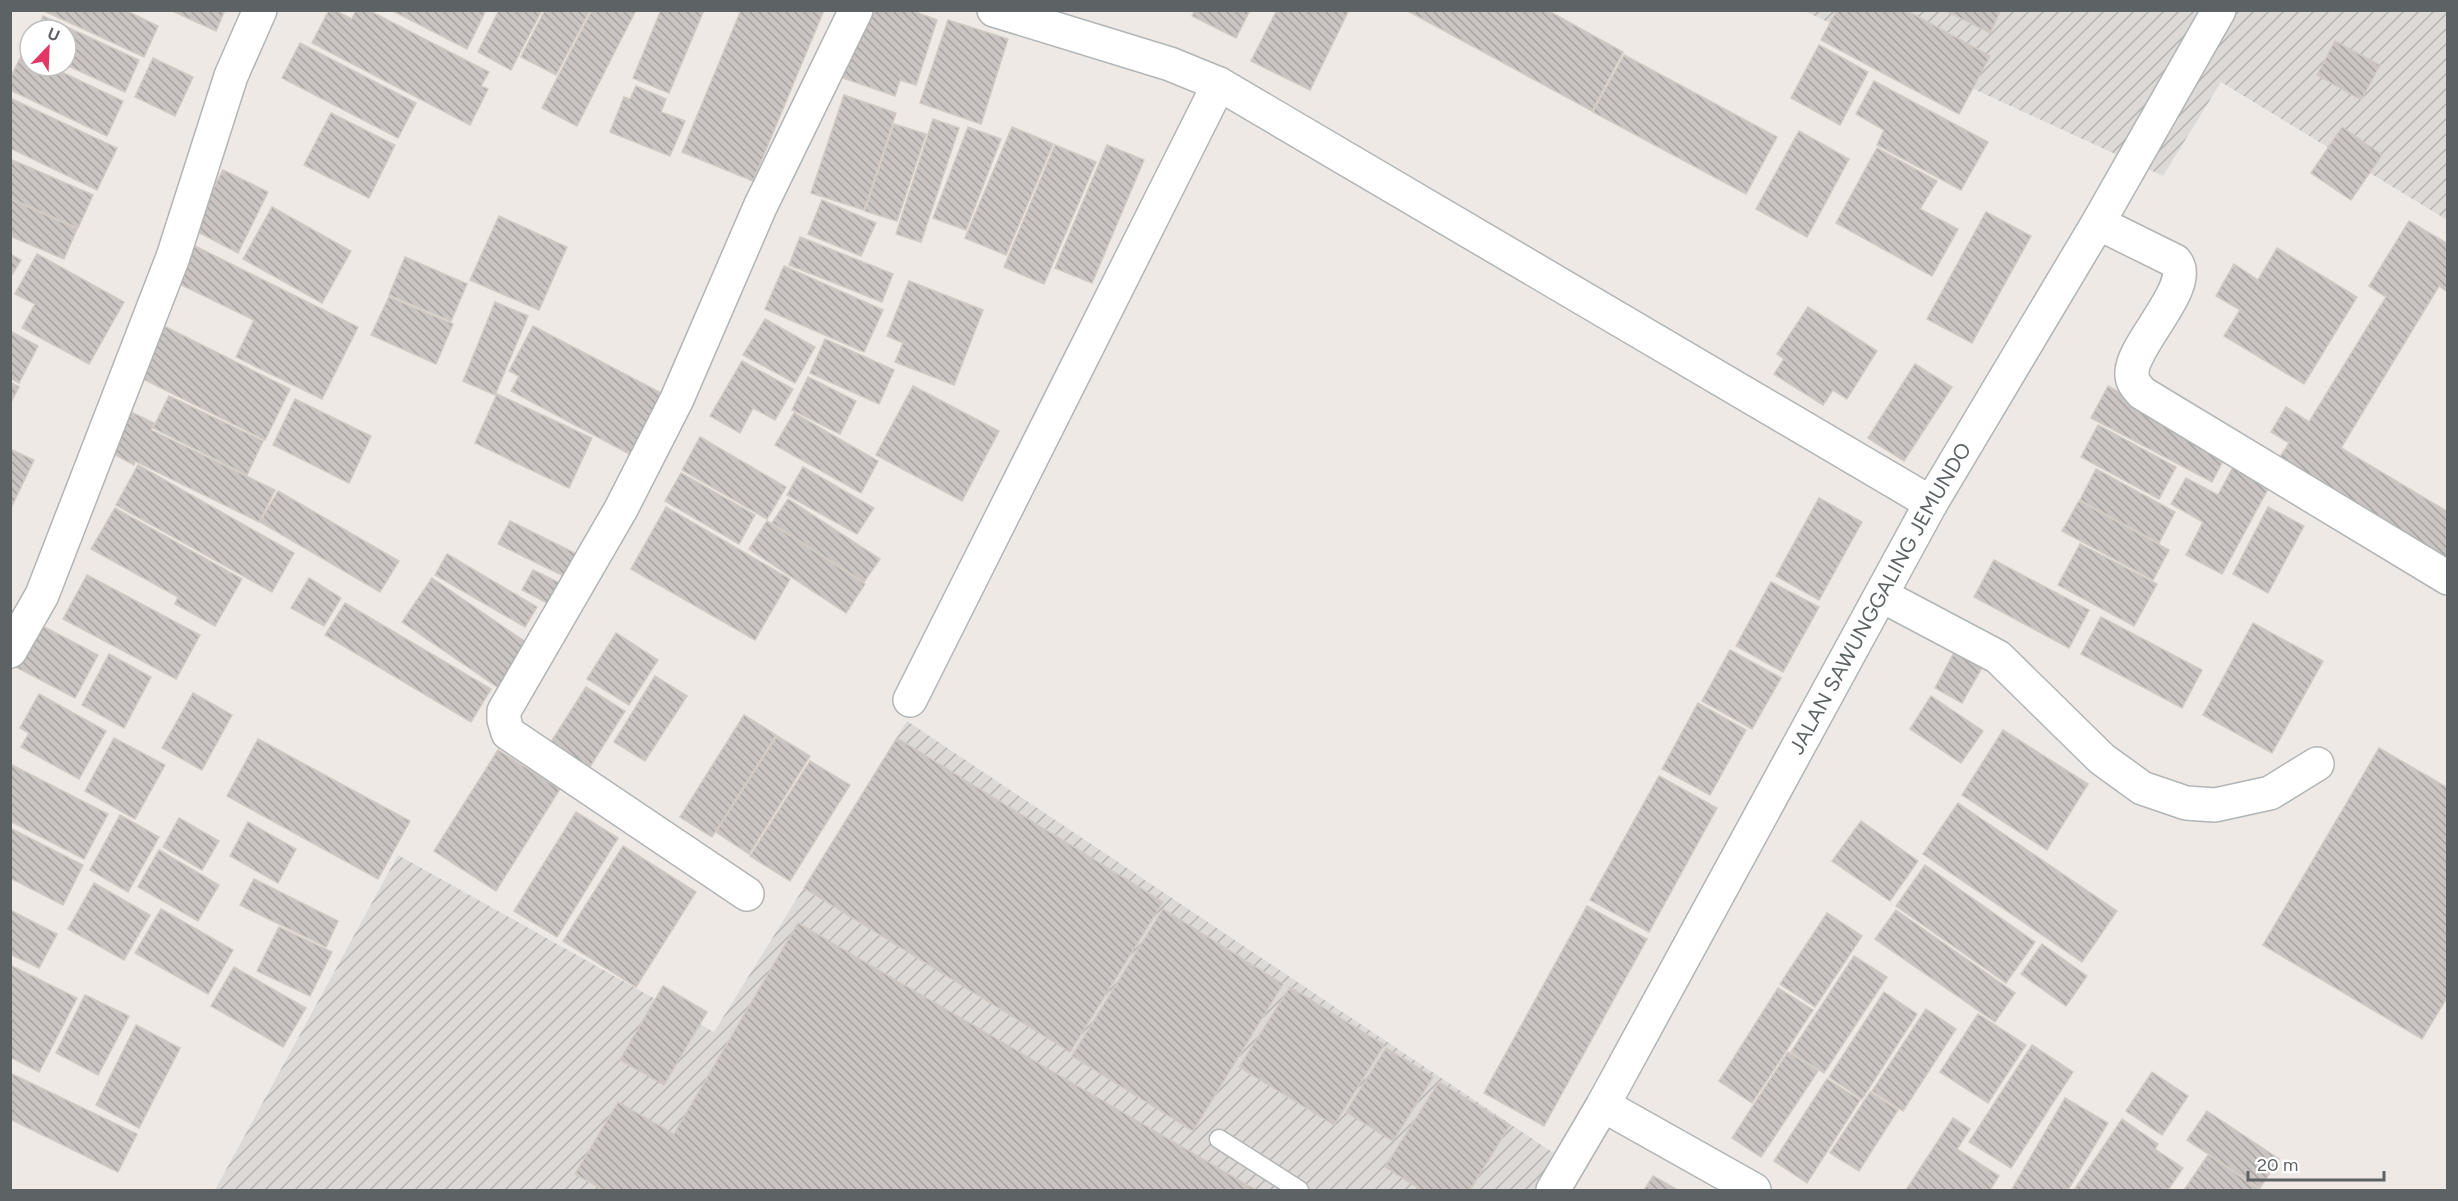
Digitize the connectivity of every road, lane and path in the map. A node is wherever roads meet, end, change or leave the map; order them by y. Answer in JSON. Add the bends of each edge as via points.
{"nodes":[{"id":1,"x":260,"y":10,"type":"edge"},
{"id":2,"x":856,"y":10,"type":"edge"},
{"id":3,"x":994,"y":10,"type":"edge"},
{"id":4,"x":2219,"y":10,"type":"edge"},
{"id":5,"x":1219,"y":84,"type":"junction"},
{"id":6,"x":2112,"y":230,"type":"junction"},
{"id":7,"x":1931,"y":503,"type":"junction"},
{"id":8,"x":2448,"y":578,"type":"edge"},
{"id":9,"x":1881,"y":595,"type":"junction"},
{"id":10,"x":10,"y":651,"type":"edge"},
{"id":11,"x":910,"y":700,"type":"dead end"},
{"id":12,"x":2317,"y":764,"type":"dead end"},
{"id":13,"x":747,"y":894,"type":"dead end"},
{"id":14,"x":1613,"y":1111,"type":"junction"},
{"id":15,"x":1219,"y":1139,"type":"dead end"},
{"id":16,"x":1299,"y":1191,"type":"edge"},
{"id":17,"x":1553,"y":1191,"type":"edge"},
{"id":18,"x":1754,"y":1191,"type":"edge"}],
"edges":[{"from":1,"to":10,"type":"street","via":[[231,76],[173,257],[42,594]]},
{"from":2,"to":13,"type":"street","via":[[760,207],[677,399],[621,509],[504,711],[508,733]]},
{"from":3,"to":5,"type":"street","via":[[1170,64]]},
{"from":4,"to":6,"type":"street","name":"JALAN SAWUNGGALING JEMUNDO"},
{"from":5,"to":7,"type":"street"},
{"from":5,"to":11,"type":"street"},
{"from":6,"to":7,"type":"street","name":"JALAN SAWUNGGALING JEMUNDO"},
{"from":6,"to":8,"type":"street","via":[[2180,266],[2181,277],[2133,362],[2134,384],[2142,393]]},
{"from":7,"to":9,"type":"street","name":"JALAN SAWUNGGALING JEMUNDO"},
{"from":9,"to":12,"type":"street","via":[[1998,657],[2102,759],[2142,788],[2186,803],[2215,805],[2270,793]]},
{"from":9,"to":14,"type":"street","name":"JALAN SAWUNGGALING JEMUNDO"},
{"from":14,"to":17,"type":"street","name":"JALAN SAWUNGGALING JEMUNDO"},
{"from":14,"to":18,"type":"street"},
{"from":15,"to":16,"type":"lane"}]}
